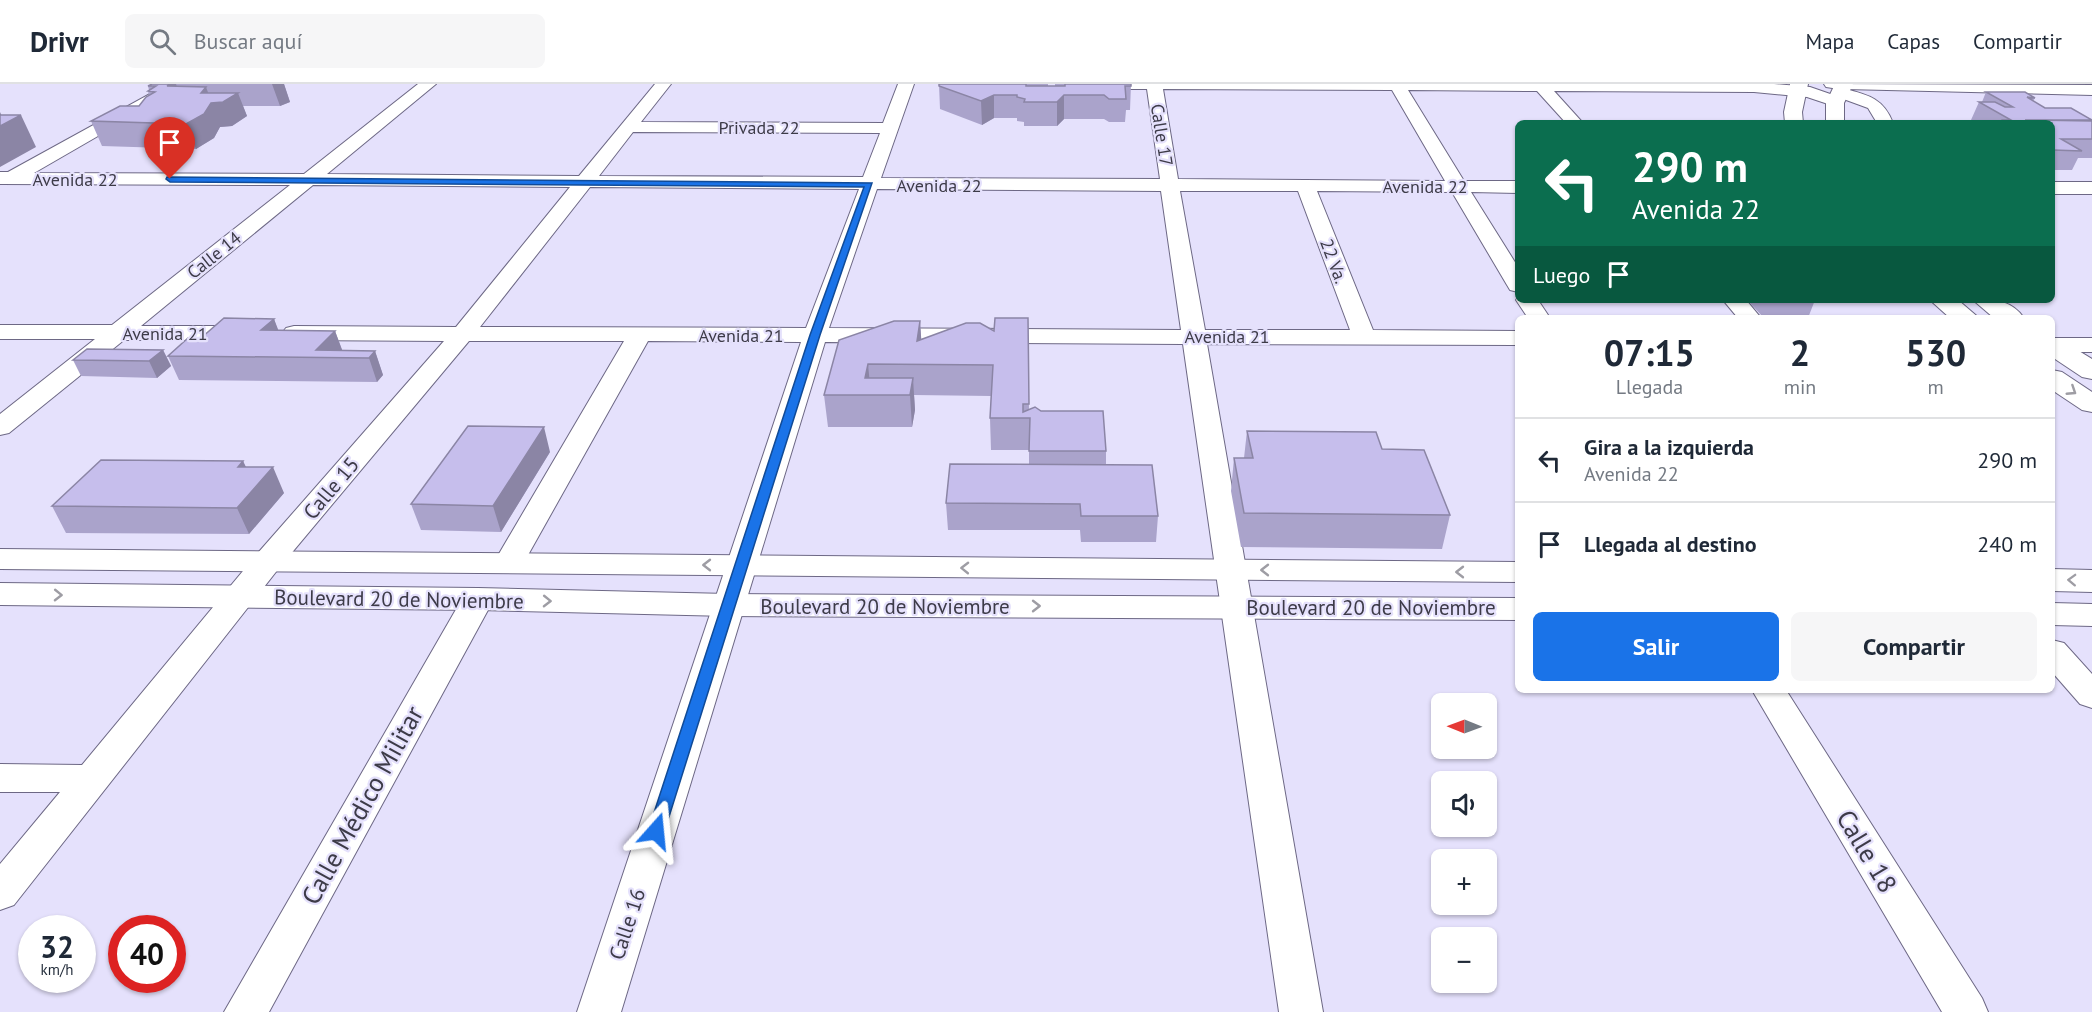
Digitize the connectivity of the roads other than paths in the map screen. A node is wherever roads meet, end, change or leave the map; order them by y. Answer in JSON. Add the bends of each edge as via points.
{"nodes":[{"id":1,"x":180,"y":84,"type":"edge"},
{"id":2,"x":428,"y":84,"type":"edge"},
{"id":3,"x":663,"y":84,"type":"edge"},
{"id":4,"x":906,"y":84,"type":"edge"},
{"id":5,"x":1069,"y":84,"type":"edge"},
{"id":6,"x":1154,"y":84,"type":"edge"},
{"id":7,"x":1396,"y":85,"type":"edge"},
{"id":8,"x":1541,"y":85,"type":"edge"},
{"id":9,"x":1753,"y":86,"type":"edge"},
{"id":10,"x":1798,"y":87,"type":"edge"},
{"id":11,"x":1838,"y":89,"type":"edge"},
{"id":12,"x":2032,"y":89,"type":"junction"},
{"id":13,"x":2092,"y":90,"type":"edge"},
{"id":14,"x":2062,"y":105,"type":"edge"},
{"id":15,"x":1572,"y":120,"type":"edge"},
{"id":16,"x":1794,"y":120,"type":"edge"},
{"id":17,"x":1834,"y":120,"type":"edge"},
{"id":18,"x":1884,"y":120,"type":"edge"},
{"id":19,"x":628,"y":127,"type":"junction"},
{"id":20,"x":889,"y":128,"type":"junction"},
{"id":21,"x":3,"y":180,"type":"edge"},
{"id":22,"x":308,"y":180,"type":"junction"},
{"id":23,"x":584,"y":182,"type":"junction"},
{"id":24,"x":869,"y":185,"type":"junction"},
{"id":25,"x":1170,"y":186,"type":"junction"},
{"id":26,"x":1305,"y":186,"type":"junction"},
{"id":27,"x":1457,"y":186,"type":"junction"},
{"id":28,"x":1515,"y":187,"type":"edge"},
{"id":29,"x":2055,"y":188,"type":"edge"},
{"id":30,"x":2092,"y":188,"type":"edge"},
{"id":31,"x":1515,"y":280,"type":"edge"},
{"id":32,"x":1737,"y":303,"type":"edge"},
{"id":33,"x":1946,"y":303,"type":"edge"},
{"id":34,"x":1988,"y":303,"type":"edge"},
{"id":35,"x":1747,"y":315,"type":"edge"},
{"id":36,"x":1962,"y":315,"type":"edge"},
{"id":37,"x":2006,"y":315,"type":"edge"},
{"id":38,"x":0,"y":332,"type":"edge"},
{"id":39,"x":118,"y":333,"type":"junction"},
{"id":40,"x":462,"y":334,"type":"junction"},
{"id":41,"x":640,"y":334,"type":"junction"},
{"id":42,"x":815,"y":335,"type":"junction"},
{"id":43,"x":1194,"y":336,"type":"junction"},
{"id":44,"x":1364,"y":336,"type":"junction"},
{"id":45,"x":1515,"y":338,"type":"edge"},
{"id":46,"x":2055,"y":345,"type":"edge"},
{"id":47,"x":2092,"y":345,"type":"edge"},
{"id":48,"x":2055,"y":347,"type":"edge"},
{"id":49,"x":2092,"y":370,"type":"edge"},
{"id":50,"x":2055,"y":380,"type":"edge"},
{"id":51,"x":2092,"y":404,"type":"edge"},
{"id":52,"x":0,"y":427,"type":"edge"},
{"id":53,"x":0,"y":559,"type":"edge"},
{"id":54,"x":268,"y":561,"type":"junction"},
{"id":55,"x":508,"y":564,"type":"junction"},
{"id":56,"x":741,"y":566,"type":"junction"},
{"id":57,"x":1231,"y":570,"type":"junction"},
{"id":58,"x":1515,"y":572,"type":"edge"},
{"id":59,"x":2055,"y":579,"type":"edge"},
{"id":60,"x":2092,"y":581,"type":"edge"},
{"id":61,"x":0,"y":594,"type":"edge"},
{"id":62,"x":240,"y":597,"type":"junction"},
{"id":63,"x":478,"y":599,"type":"junction"},
{"id":64,"x":728,"y":605,"type":"junction"},
{"id":65,"x":1237,"y":606,"type":"junction"},
{"id":66,"x":1515,"y":609,"type":"edge"},
{"id":67,"x":2055,"y":614,"type":"edge"},
{"id":68,"x":2092,"y":615,"type":"edge"},
{"id":69,"x":2055,"y":654,"type":"edge"},
{"id":70,"x":1771,"y":693,"type":"edge"},
{"id":71,"x":2092,"y":696,"type":"edge"},
{"id":72,"x":0,"y":778,"type":"edge"},
{"id":73,"x":94,"y":779,"type":"junction"},
{"id":74,"x":0,"y":893,"type":"edge"},
{"id":75,"x":246,"y":1012,"type":"edge"},
{"id":76,"x":599,"y":1012,"type":"edge"},
{"id":77,"x":1301,"y":1012,"type":"edge"},
{"id":78,"x":1966,"y":1012,"type":"edge"}],
"edges":[{"from":1,"to":21,"type":"street"},
{"from":2,"to":22,"type":"street","name":"Calle 14"},
{"from":3,"to":19,"type":"street","name":"Calle 15"},
{"from":4,"to":20,"type":"street","name":"Calle 16"},
{"from":5,"to":6,"type":"street"},
{"from":6,"to":7,"type":"street"},
{"from":6,"to":25,"type":"street","name":"Calle 17"},
{"from":7,"to":8,"type":"street"},
{"from":7,"to":27,"type":"street"},
{"from":8,"to":9,"type":"street"},
{"from":8,"to":15,"type":"street"},
{"from":9,"to":10,"type":"street"},
{"from":10,"to":11,"type":"street","via":[[1820,94]]},
{"from":10,"to":16,"type":"main road"},
{"from":11,"to":12,"type":"street"},
{"from":11,"to":17,"type":"main road"},
{"from":11,"to":18,"type":"street","via":[[1875,104]]},
{"from":12,"to":13,"type":"street"},
{"from":12,"to":14,"type":"street"},
{"from":19,"to":20,"type":"street","name":"Privada 22"},
{"from":19,"to":23,"type":"street","name":"Calle 15"},
{"from":20,"to":24,"type":"street","name":"Calle 16"},
{"from":21,"to":22,"type":"street","name":"Avenida 22"},
{"from":22,"to":23,"type":"street","name":"Avenida 22"},
{"from":22,"to":39,"type":"street","name":"Calle 14"},
{"from":23,"to":24,"type":"street","name":"Avenida 22"},
{"from":23,"to":40,"type":"street","name":"Calle 15"},
{"from":24,"to":25,"type":"street","name":"Avenida 22"},
{"from":24,"to":42,"type":"street","name":"Calle 16"},
{"from":25,"to":26,"type":"street","name":"Avenida 22"},
{"from":25,"to":43,"type":"street","name":"Calle 17"},
{"from":26,"to":27,"type":"street","name":"Avenida 22"},
{"from":26,"to":44,"type":"street","name":"22 Va."},
{"from":27,"to":28,"type":"street","name":"Avenida 22"},
{"from":27,"to":31,"type":"street"},
{"from":29,"to":30,"type":"street"},
{"from":32,"to":35,"type":"street"},
{"from":33,"to":36,"type":"main road"},
{"from":34,"to":37,"type":"main road"},
{"from":38,"to":39,"type":"street","name":"Avenida 21"},
{"from":39,"to":40,"type":"street","name":"Avenida 21"},
{"from":39,"to":52,"type":"street","name":"Calle 14"},
{"from":40,"to":41,"type":"street","name":"Avenida 21"},
{"from":40,"to":54,"type":"street","name":"Calle 15"},
{"from":41,"to":42,"type":"street","name":"Avenida 21"},
{"from":41,"to":55,"type":"street"},
{"from":42,"to":43,"type":"street","name":"Avenida 21"},
{"from":42,"to":56,"type":"street","name":"Calle 16"},
{"from":43,"to":44,"type":"street","name":"Avenida 21"},
{"from":43,"to":57,"type":"street","name":"Calle 17"},
{"from":44,"to":45,"type":"street","name":"Avenida 21"},
{"from":46,"to":47,"type":"street"},
{"from":48,"to":49,"type":"main road"},
{"from":50,"to":51,"type":"main road","one_way":true},
{"from":53,"to":54,"type":"main road","name":"Boulevard 20 de Noviembre"},
{"from":54,"to":55,"type":"main road","name":"Boulevard 20 de Noviembre"},
{"from":54,"to":62,"type":"street","name":"Calle 15"},
{"from":56,"to":55,"type":"main road","name":"Boulevard 20 de Noviembre","one_way":true},
{"from":57,"to":56,"type":"main road","name":"Boulevard 20 de Noviembre","one_way":true},
{"from":56,"to":64,"type":"street","name":"Calle 16"},
{"from":58,"to":57,"type":"main road","name":"Boulevard 20 de Noviembre","one_way":true},
{"from":57,"to":65,"type":"street","name":"Calle 17"},
{"from":60,"to":59,"type":"main road","one_way":true},
{"from":61,"to":62,"type":"main road","name":"Boulevard 20 de Noviembre","one_way":true},
{"from":62,"to":63,"type":"main road","name":"Boulevard 20 de Noviembre"},
{"from":62,"to":73,"type":"street","name":"Calle 15"},
{"from":63,"to":64,"type":"main road","name":"Boulevard 20 de Noviembre","one_way":true},
{"from":63,"to":75,"type":"street","name":"Calle Médico Militar"},
{"from":64,"to":65,"type":"main road","name":"Boulevard 20 de Noviembre","one_way":true},
{"from":64,"to":76,"type":"street","name":"Calle 16"},
{"from":65,"to":66,"type":"main road","name":"Boulevard 20 de Noviembre"},
{"from":65,"to":77,"type":"street","name":"Calle 17"},
{"from":67,"to":68,"type":"main road"},
{"from":69,"to":71,"type":"street"},
{"from":70,"to":78,"type":"street","name":"Calle 18"},
{"from":72,"to":73,"type":"street"},
{"from":73,"to":74,"type":"street","name":"Calle 15"}]}
